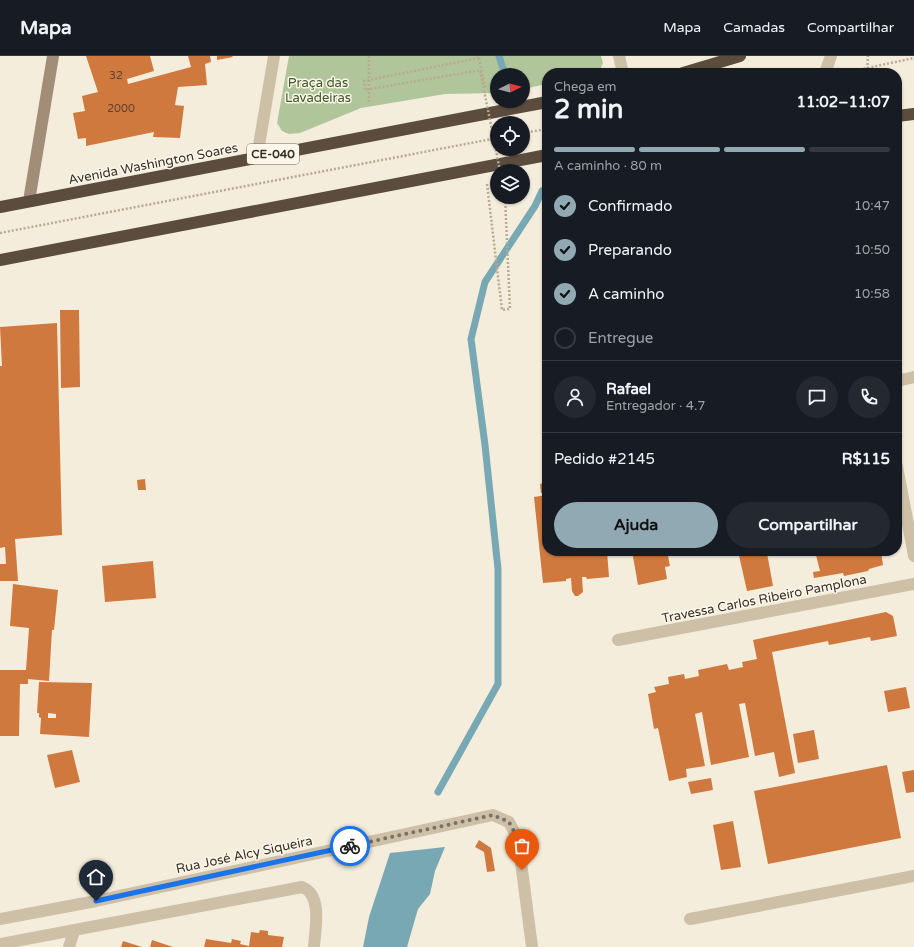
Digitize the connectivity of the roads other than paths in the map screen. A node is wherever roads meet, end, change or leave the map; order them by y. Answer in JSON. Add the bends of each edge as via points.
{"nodes":[{"id":1,"x":53,"y":56,"type":"edge"},
{"id":2,"x":274,"y":56,"type":"edge"},
{"id":3,"x":619,"y":56,"type":"edge"},
{"id":4,"x":740,"y":56,"type":"edge"},
{"id":5,"x":831,"y":56,"type":"edge"},
{"id":6,"x":622,"y":68,"type":"edge"},
{"id":7,"x":700,"y":68,"type":"edge"},
{"id":8,"x":827,"y":68,"type":"edge"},
{"id":9,"x":542,"y":103,"type":"edge"},
{"id":10,"x":914,"y":114,"type":"edge"},
{"id":11,"x":902,"y":115,"type":"edge"},
{"id":12,"x":542,"y":156,"type":"edge"},
{"id":13,"x":257,"y":157,"type":"junction"},
{"id":14,"x":29,"y":201,"type":"junction"},
{"id":15,"x":0,"y":207,"type":"edge"},
{"id":16,"x":0,"y":260,"type":"edge"},
{"id":17,"x":914,"y":377,"type":"edge"},
{"id":18,"x":902,"y":380,"type":"edge"},
{"id":19,"x":902,"y":492,"type":"edge"},
{"id":20,"x":914,"y":556,"type":"edge"},
{"id":21,"x":914,"y":584,"type":"edge"},
{"id":22,"x":618,"y":640,"type":"dead end"},
{"id":23,"x":914,"y":876,"type":"edge"},
{"id":24,"x":0,"y":919,"type":"edge"},
{"id":25,"x":690,"y":919,"type":"dead end"},
{"id":26,"x":74,"y":931,"type":"junction"},
{"id":27,"x":0,"y":944,"type":"edge"},
{"id":28,"x":69,"y":947,"type":"edge"},
{"id":29,"x":314,"y":947,"type":"edge"},
{"id":30,"x":532,"y":947,"type":"edge"}],
"edges":[{"from":1,"to":14,"type":"street"},
{"from":2,"to":13,"type":"street"},
{"from":3,"to":6,"type":"street"},
{"from":4,"to":7,"type":"highway"},
{"from":5,"to":8,"type":"street"},
{"from":9,"to":13,"type":"highway","name":"Avenida Washington Soares","number":"CE-040"},
{"from":10,"to":11,"type":"highway"},
{"from":12,"to":16,"type":"highway"},
{"from":13,"to":14,"type":"highway","name":"Avenida Washington Soares","number":"CE-040"},
{"from":14,"to":15,"type":"highway","name":"Avenida Washington Soares","number":"CE-040"},
{"from":17,"to":18,"type":"street"},
{"from":19,"to":20,"type":"street"},
{"from":21,"to":22,"type":"street","name":"Travessa Carlos Ribeiro Pamplona"},
{"from":23,"to":25,"type":"street"},
{"from":24,"to":30,"type":"street","name":"Rua José Alcy Siqueira","via":[[96,901],[493,815],[509,822],[518,839]]},
{"from":26,"to":27,"type":"street"},
{"from":26,"to":28,"type":"street"},
{"from":26,"to":29,"type":"street","via":[[302,887],[313,895],[316,906]]}]}
